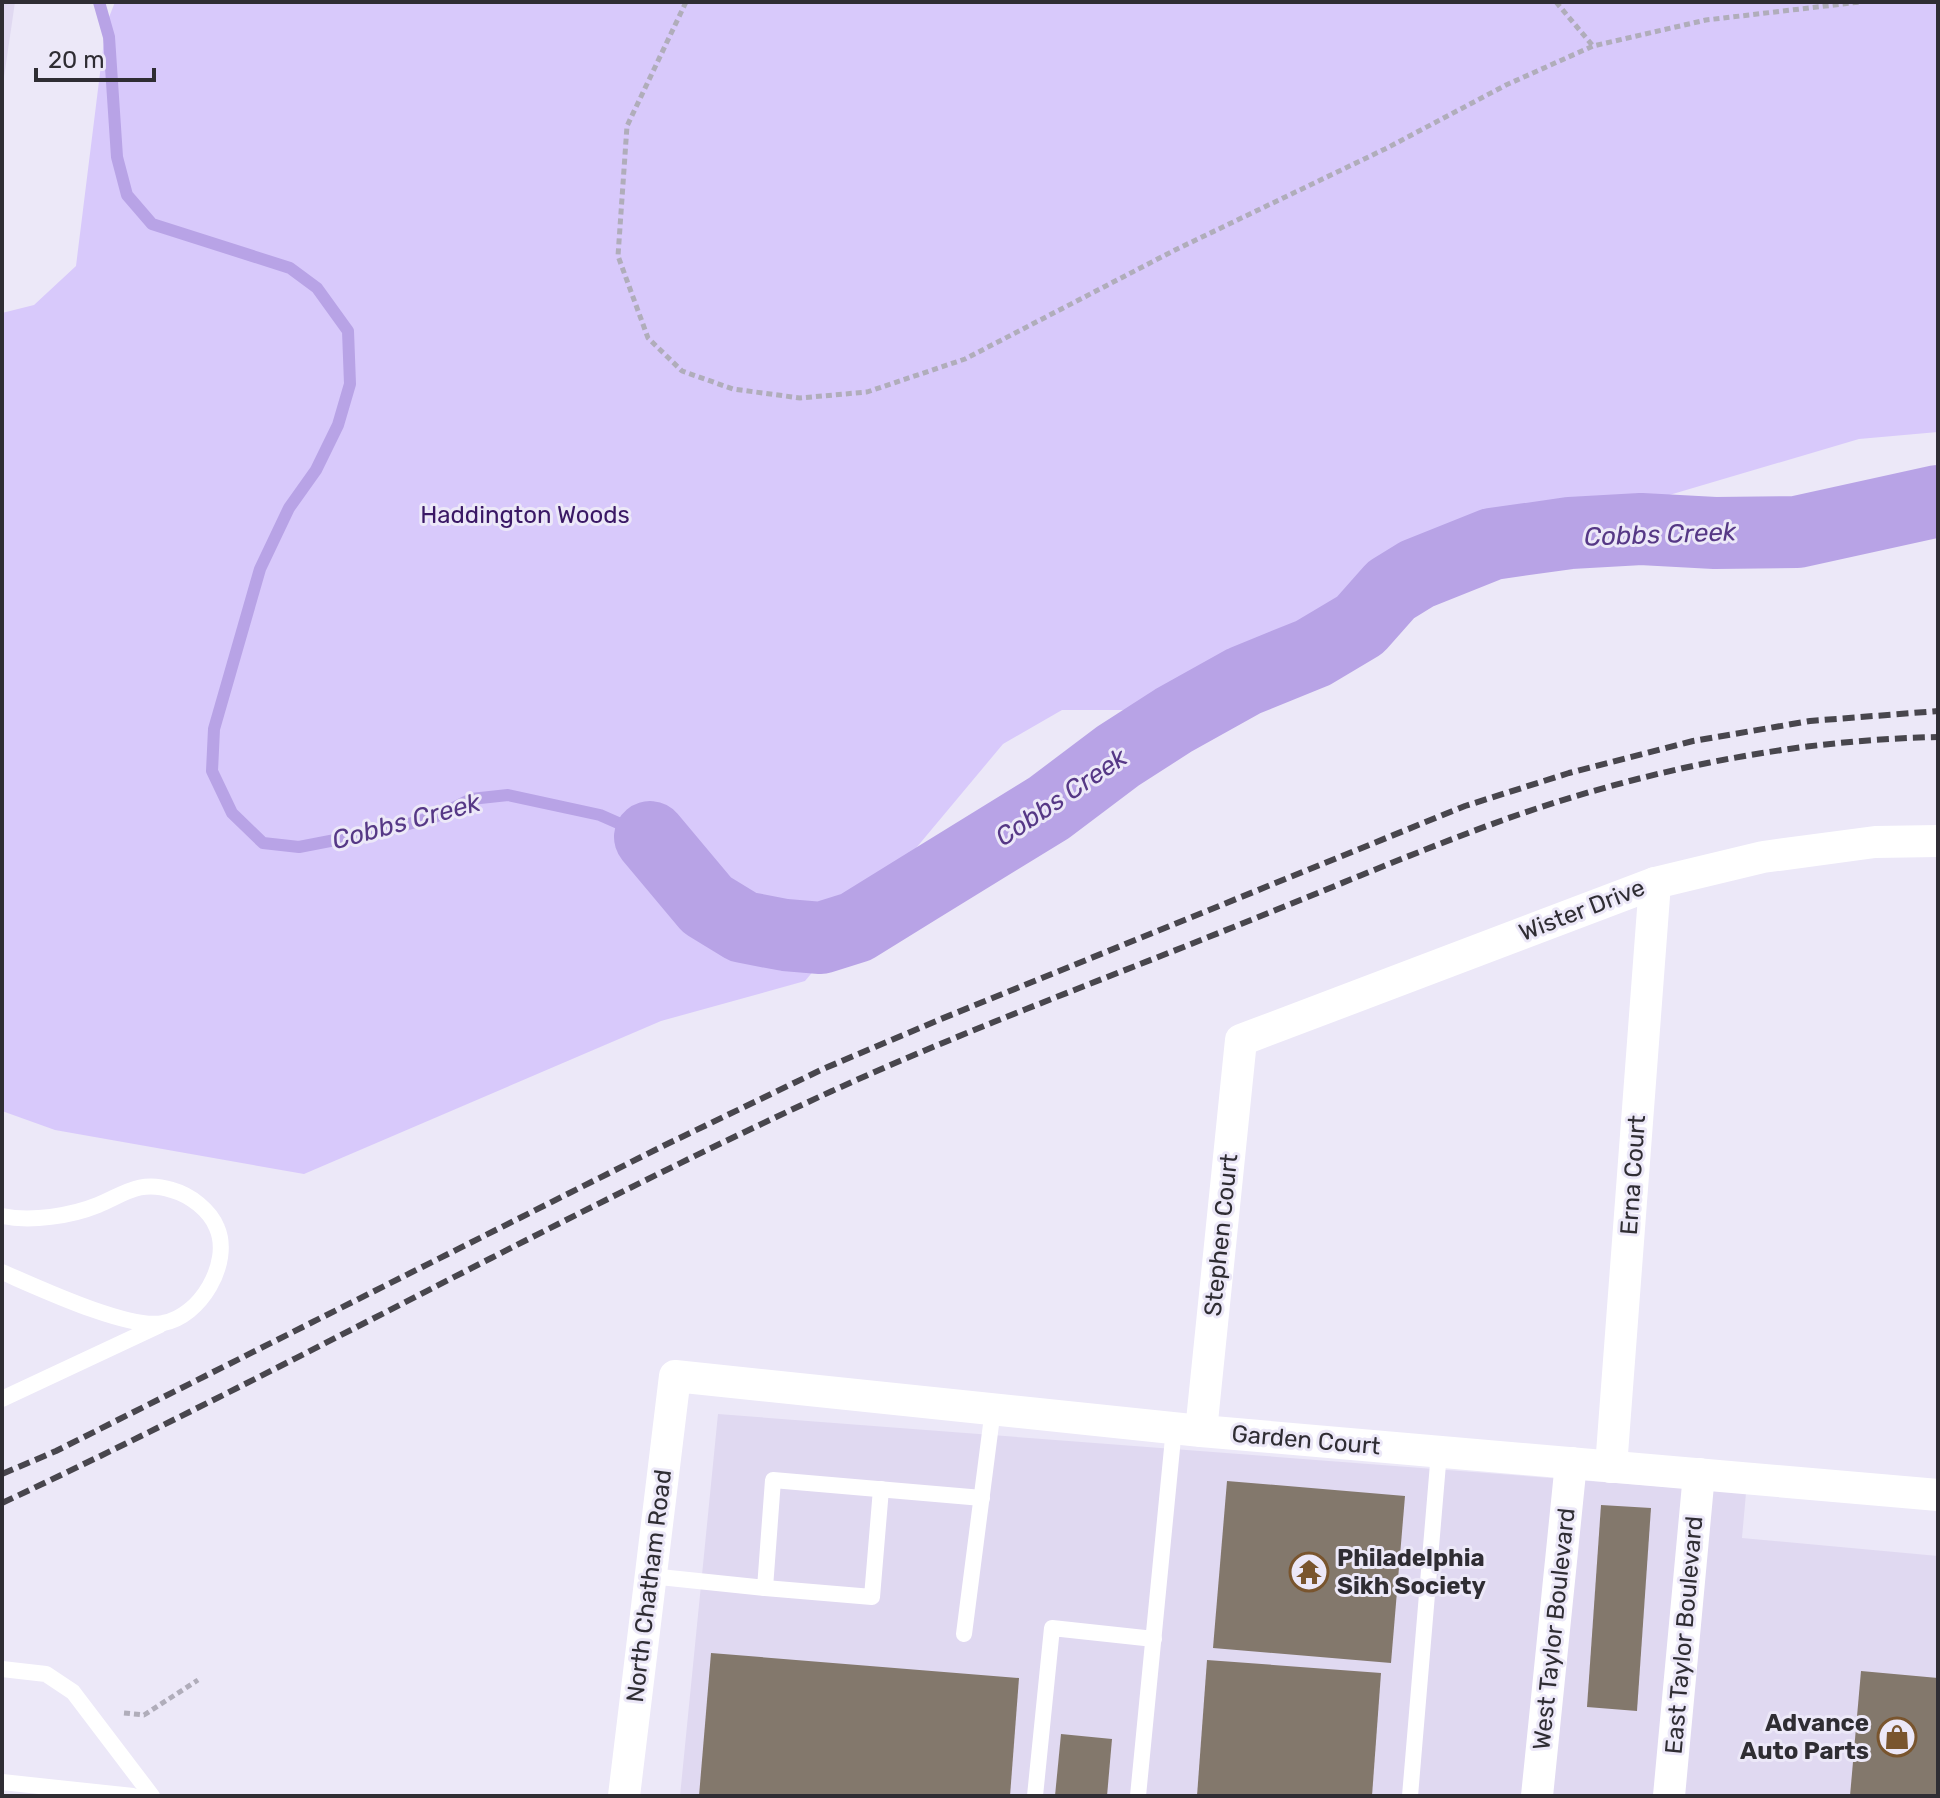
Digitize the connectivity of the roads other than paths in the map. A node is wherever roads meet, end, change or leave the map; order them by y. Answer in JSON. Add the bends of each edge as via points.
{"nodes":[{"id":1,"x":1938,"y":841,"type":"edge"},
{"id":2,"x":1655,"y":883,"type":"junction"},
{"id":3,"x":1241,"y":1040,"type":"joint"},
{"id":4,"x":2,"y":1216,"type":"edge"},
{"id":5,"x":2,"y":1272,"type":"edge"},
{"id":6,"x":160,"y":1324,"type":"junction"},
{"id":7,"x":675,"y":1376,"type":"joint"},
{"id":8,"x":2,"y":1399,"type":"edge"},
{"id":9,"x":993,"y":1409,"type":"junction"},
{"id":10,"x":1188,"y":1429,"type":"junction"},
{"id":11,"x":1439,"y":1452,"type":"junction"},
{"id":12,"x":1571,"y":1463,"type":"junction"},
{"id":13,"x":1611,"y":1467,"type":"junction"},
{"id":14,"x":1699,"y":1474,"type":"junction"},
{"id":15,"x":881,"y":1489,"type":"junction"},
{"id":16,"x":1938,"y":1495,"type":"edge"},
{"id":17,"x":982,"y":1498,"type":"junction"},
{"id":18,"x":650,"y":1576,"type":"junction"},
{"id":19,"x":765,"y":1588,"type":"junction"},
{"id":20,"x":964,"y":1634,"type":"dead end"},
{"id":21,"x":1154,"y":1639,"type":"junction"},
{"id":22,"x":2,"y":1669,"type":"edge"},
{"id":23,"x":2,"y":1782,"type":"edge"},
{"id":24,"x":133,"y":1796,"type":"edge"},
{"id":25,"x":152,"y":1796,"type":"edge"},
{"id":26,"x":624,"y":1796,"type":"edge"},
{"id":27,"x":1035,"y":1796,"type":"edge"},
{"id":28,"x":1138,"y":1796,"type":"edge"},
{"id":29,"x":1410,"y":1796,"type":"edge"},
{"id":30,"x":1537,"y":1796,"type":"edge"},
{"id":31,"x":1669,"y":1796,"type":"edge"}],
"edges":[{"from":1,"to":2,"type":"street","name":"Wister Drive","via":[[1875,842],[1763,857]]},
{"from":2,"to":3,"type":"street","name":"Wister Drive"},
{"from":2,"to":13,"type":"street","name":"Erna Court"},
{"from":3,"to":10,"type":"street","name":"Stephen Court"},
{"from":4,"to":6,"type":"lane","via":[[66,1214],[137,1186],[166,1188],[195,1200],[217,1227],[217,1267],[193,1308]]},
{"from":5,"to":6,"type":"lane","via":[[83,1306]]},
{"from":6,"to":8,"type":"lane"},
{"from":7,"to":9,"type":"street","name":"Garden Court"},
{"from":7,"to":18,"type":"street","name":"North Chatham Road"},
{"from":9,"to":10,"type":"street","name":"Garden Court"},
{"from":9,"to":17,"type":"lane"},
{"from":10,"to":11,"type":"street","name":"Garden Court"},
{"from":10,"to":21,"type":"lane"},
{"from":11,"to":12,"type":"street","name":"Garden Court"},
{"from":11,"to":29,"type":"lane"},
{"from":12,"to":13,"type":"street","name":"Garden Court"},
{"from":12,"to":30,"type":"street","name":"West Taylor Boulevard"},
{"from":13,"to":14,"type":"street","name":"Garden Court"},
{"from":14,"to":16,"type":"street","name":"Garden Court"},
{"from":14,"to":31,"type":"street","name":"East Taylor Boulevard"},
{"from":15,"to":17,"type":"lane"},
{"from":15,"to":19,"type":"lane","via":[[872,1597]]},
{"from":15,"to":19,"type":"lane","via":[[773,1480]]},
{"from":17,"to":20,"type":"lane"},
{"from":18,"to":19,"type":"lane"},
{"from":18,"to":26,"type":"street","name":"North Chatham Road"},
{"from":21,"to":27,"type":"lane","via":[[1052,1628]]},
{"from":21,"to":28,"type":"lane"},
{"from":22,"to":25,"type":"lane","via":[[46,1674],[73,1692]]},
{"from":23,"to":24,"type":"lane"}]}
